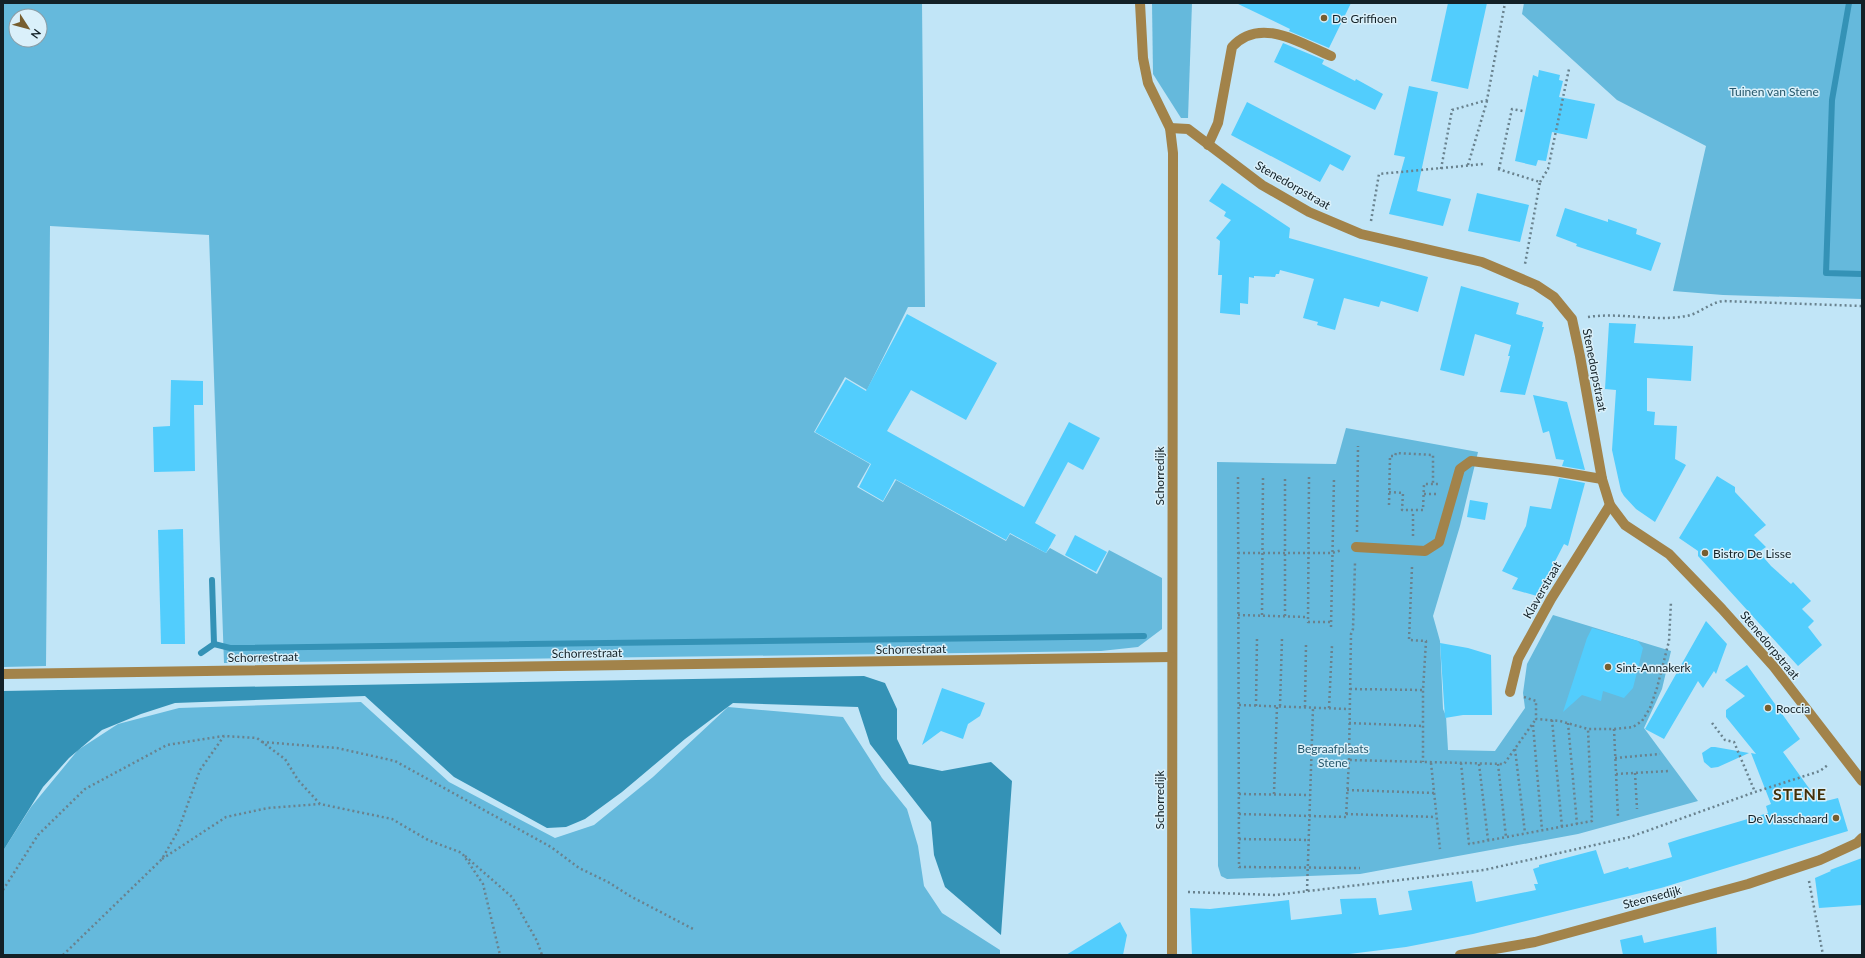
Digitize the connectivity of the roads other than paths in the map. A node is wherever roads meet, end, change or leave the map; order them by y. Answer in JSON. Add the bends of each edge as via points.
{"nodes":[{"id":1,"x":1140,"y":3,"type":"edge"},
{"id":2,"x":1331,"y":56,"type":"dead end"},
{"id":3,"x":1170,"y":128,"type":"junction"},
{"id":4,"x":1208,"y":145,"type":"junction"},
{"id":5,"x":1602,"y":480,"type":"junction"},
{"id":6,"x":1610,"y":506,"type":"junction"},
{"id":7,"x":1356,"y":547,"type":"road end"},
{"id":8,"x":1172,"y":657,"type":"junction"},
{"id":9,"x":3,"y":674,"type":"edge"},
{"id":10,"x":1510,"y":692,"type":"road end"},
{"id":11,"x":1861,"y":780,"type":"edge"},
{"id":12,"x":1862,"y":838,"type":"edge"},
{"id":13,"x":1172,"y":955,"type":"edge"},
{"id":14,"x":1460,"y":955,"type":"edge"}],
"edges":[{"from":1,"to":3,"type":"street","name":"Schorredijk","via":[[1143,58],[1148,83]]},
{"from":2,"to":4,"type":"street","via":[[1271,33],[1254,32],[1239,40],[1232,48],[1218,123]]},
{"from":3,"to":4,"type":"street","name":"Stenedorpstraat","via":[[1188,129]]},
{"from":3,"to":8,"type":"street","name":"Schorredijk","via":[[1173,153]]},
{"from":4,"to":5,"type":"street","name":"Stenedorpstraat","via":[[1262,185],[1309,212],[1361,234],[1482,262],[1536,285],[1554,297],[1572,320]]},
{"from":5,"to":6,"type":"street","name":"Stenedorpstraat"},
{"from":5,"to":7,"type":"street","via":[[1554,471],[1471,461],[1460,469],[1439,542],[1425,551]]},
{"from":6,"to":10,"type":"street","name":"Klaverstraat","via":[[1551,598],[1518,659]]},
{"from":6,"to":11,"type":"street","name":"Stenedorpstraat","via":[[1625,525],[1669,554],[1722,609],[1774,667]]},
{"from":8,"to":9,"type":"street","name":"Schorrestraat"},
{"from":8,"to":13,"type":"street","name":"Schorredijk"},
{"from":12,"to":14,"type":"street","name":"Steensedijk","via":[[1857,843],[1820,860],[1748,884],[1535,942]]}]}
